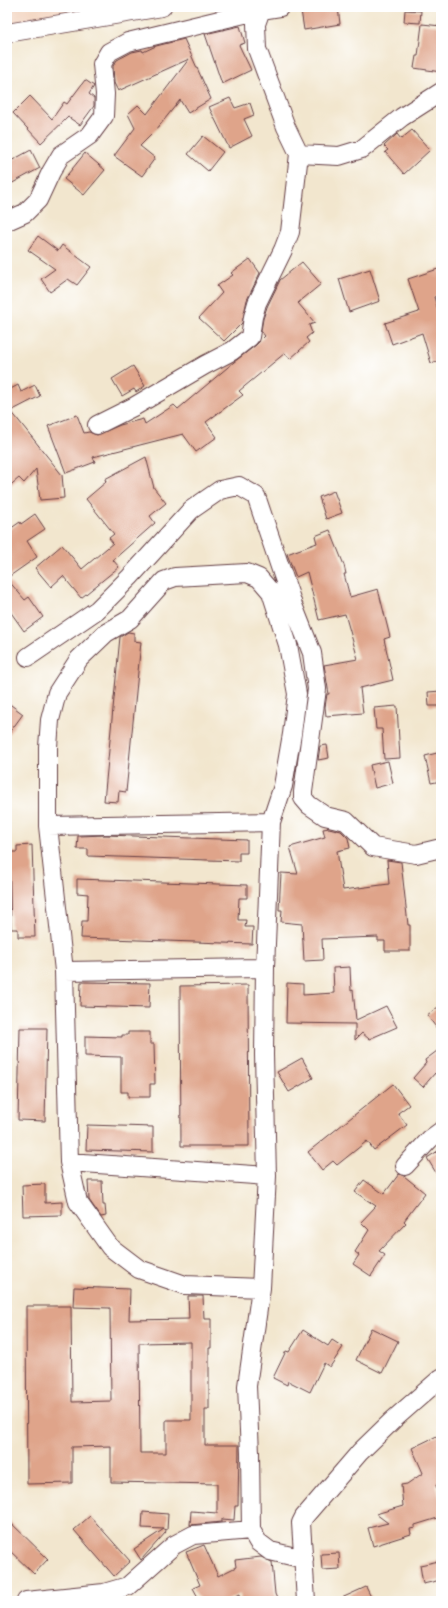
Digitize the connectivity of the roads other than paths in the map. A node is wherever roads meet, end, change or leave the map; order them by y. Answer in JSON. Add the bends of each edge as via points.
{"nodes":[{"id":1,"x":162,"y":7,"type":"edge"},
{"id":2,"x":280,"y":7,"type":"edge"},
{"id":3,"x":138,"y":9,"type":"edge"},
{"id":4,"x":261,"y":10,"type":"junction"},
{"id":5,"x":7,"y":33,"type":"edge"},
{"id":6,"x":441,"y":92,"type":"edge"},
{"id":7,"x":299,"y":154,"type":"junction"},
{"id":8,"x":7,"y":221,"type":"edge"},
{"id":9,"x":97,"y":425,"type":"dead end"},
{"id":10,"x":28,"y":657,"type":"dead end"},
{"id":11,"x":271,"y":822,"type":"junction"},
{"id":12,"x":48,"y":826,"type":"junction"},
{"id":13,"x":441,"y":848,"type":"edge"},
{"id":14,"x":265,"y":968,"type":"junction"},
{"id":15,"x":64,"y":971,"type":"junction"},
{"id":16,"x":441,"y":1131,"type":"edge"},
{"id":17,"x":69,"y":1162,"type":"junction"},
{"id":18,"x":405,"y":1166,"type":"dead end"},
{"id":19,"x":267,"y":1176,"type":"junction"},
{"id":20,"x":261,"y":1288,"type":"junction"},
{"id":21,"x":441,"y":1378,"type":"edge"},
{"id":22,"x":251,"y":1530,"type":"junction"},
{"id":23,"x":304,"y":1559,"type":"junction"},
{"id":24,"x":26,"y":1601,"type":"edge"},
{"id":25,"x":306,"y":1601,"type":"edge"}],
"edges":[{"from":1,"to":3,"type":"street"},
{"from":2,"to":4,"type":"street"},
{"from":3,"to":5,"type":"street"},
{"from":4,"to":7,"type":"street","via":[[256,24],[257,49],[286,127]]},
{"from":4,"to":8,"type":"street","via":[[128,42],[109,52],[102,64],[104,116],[90,135],[61,155],[38,200],[25,213]]},
{"from":6,"to":7,"type":"street","via":[[402,117],[362,149],[339,156]]},
{"from":7,"to":9,"type":"street","via":[[290,232],[284,250],[257,304],[250,337],[232,351]]},
{"from":10,"to":13,"type":"street","via":[[97,610],[191,510],[220,490],[239,486],[256,496],[312,653],[317,689],[303,798],[326,816],[346,821],[373,847],[416,854]]},
{"from":11,"to":12,"type":"street"},
{"from":11,"to":12,"type":"street","via":[[283,786],[297,694],[288,646],[270,592],[260,578],[247,573],[175,577],[164,581],[130,619],[106,633],[79,659],[56,693],[50,720]]},
{"from":11,"to":14,"type":"street"},
{"from":12,"to":15,"type":"street"},
{"from":14,"to":15,"type":"street"},
{"from":14,"to":19,"type":"street"},
{"from":15,"to":17,"type":"street"},
{"from":16,"to":18,"type":"street"},
{"from":17,"to":19,"type":"street"},
{"from":17,"to":20,"type":"street","via":[[78,1202],[110,1247],[139,1269],[185,1284]]},
{"from":19,"to":20,"type":"street"},
{"from":20,"to":22,"type":"street","via":[[247,1386]]},
{"from":21,"to":23,"type":"street","via":[[360,1452],[304,1517],[301,1523]]},
{"from":22,"to":23,"type":"street","via":[[258,1542],[270,1551]]},
{"from":22,"to":24,"type":"street","via":[[193,1535],[174,1545],[128,1586],[122,1588],[104,1593]]},
{"from":23,"to":25,"type":"street"}]}
